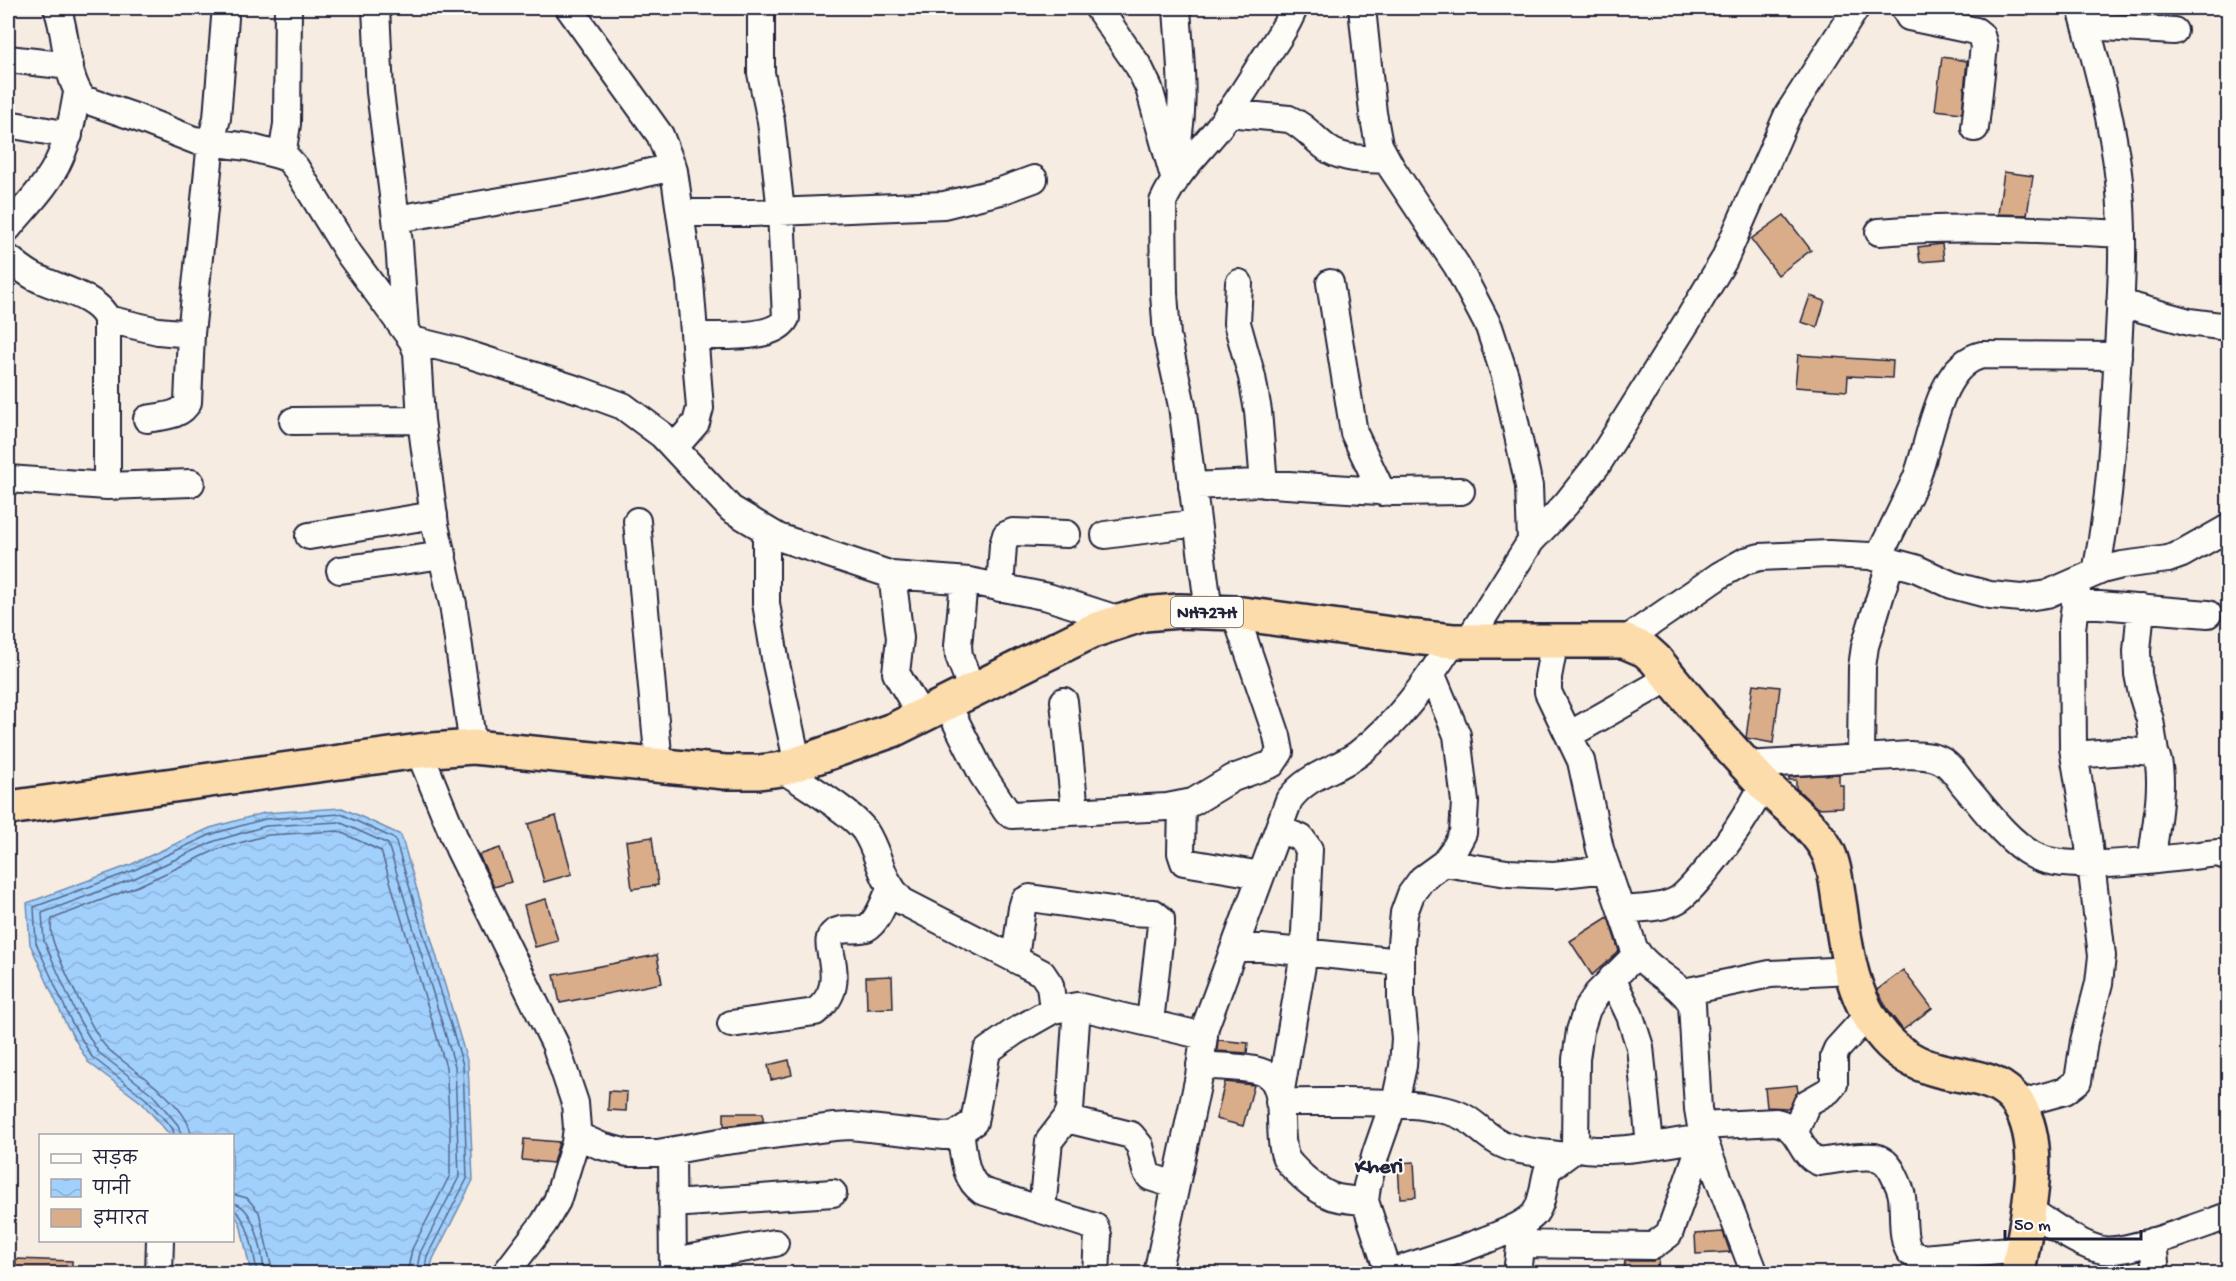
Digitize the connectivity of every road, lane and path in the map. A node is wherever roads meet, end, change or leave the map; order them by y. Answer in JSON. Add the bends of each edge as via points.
{"nodes":[{"id":1,"x":57,"y":8,"type":"edge"},
{"id":2,"x":288,"y":8,"type":"edge"},
{"id":3,"x":375,"y":8,"type":"edge"},
{"id":4,"x":569,"y":8,"type":"edge"},
{"id":5,"x":761,"y":8,"type":"edge"},
{"id":6,"x":1098,"y":8,"type":"edge"},
{"id":7,"x":1177,"y":8,"type":"edge"},
{"id":8,"x":1294,"y":8,"type":"edge"},
{"id":9,"x":1362,"y":8,"type":"edge"},
{"id":10,"x":1856,"y":8,"type":"edge"},
{"id":11,"x":1904,"y":8,"type":"edge"},
{"id":12,"x":2083,"y":17,"type":"edge"},
{"id":13,"x":225,"y":18,"type":"dead end"},
{"id":14,"x":2174,"y":31,"type":"dead end"},
{"id":15,"x":8,"y":59,"type":"edge"},
{"id":16,"x":70,"y":66,"type":"junction"},
{"id":17,"x":77,"y":93,"type":"junction"},
{"id":18,"x":1228,"y":113,"type":"junction"},
{"id":19,"x":8,"y":124,"type":"edge"},
{"id":20,"x":1975,"y":128,"type":"dead end"},
{"id":21,"x":69,"y":135,"type":"junction"},
{"id":22,"x":211,"y":142,"type":"junction"},
{"id":23,"x":282,"y":156,"type":"junction"},
{"id":24,"x":1387,"y":160,"type":"junction"},
{"id":25,"x":673,"y":167,"type":"junction"},
{"id":26,"x":1173,"y":174,"type":"junction"},
{"id":27,"x":1034,"y":179,"type":"dead end"},
{"id":28,"x":781,"y":212,"type":"junction"},
{"id":29,"x":680,"y":213,"type":"junction"},
{"id":30,"x":396,"y":219,"type":"junction"},
{"id":31,"x":8,"y":228,"type":"edge"},
{"id":32,"x":1879,"y":232,"type":"dead end"},
{"id":33,"x":2122,"y":234,"type":"junction"},
{"id":34,"x":8,"y":258,"type":"edge"},
{"id":35,"x":1239,"y":283,"type":"dead end"},
{"id":36,"x":1330,"y":283,"type":"dead end"},
{"id":37,"x":2121,"y":303,"type":"junction"},
{"id":38,"x":107,"y":320,"type":"junction"},
{"id":39,"x":2229,"y":327,"type":"edge"},
{"id":40,"x":191,"y":334,"type":"junction"},
{"id":41,"x":408,"y":334,"type":"junction"},
{"id":42,"x":694,"y":336,"type":"junction"},
{"id":43,"x":2118,"y":356,"type":"junction"},
{"id":44,"x":147,"y":419,"type":"dead end"},
{"id":45,"x":421,"y":420,"type":"junction"},
{"id":46,"x":292,"y":421,"type":"dead end"},
{"id":47,"x":675,"y":447,"type":"junction"},
{"id":48,"x":8,"y":479,"type":"edge"},
{"id":49,"x":191,"y":483,"type":"dead end"},
{"id":50,"x":1264,"y":484,"type":"junction"},
{"id":51,"x":107,"y":486,"type":"junction"},
{"id":52,"x":1192,"y":486,"type":"junction"},
{"id":53,"x":1461,"y":491,"type":"dead end"},
{"id":54,"x":1382,"y":492,"type":"junction"},
{"id":55,"x":434,"y":515,"type":"junction"},
{"id":56,"x":637,"y":521,"type":"dead end"},
{"id":57,"x":1197,"y":523,"type":"junction"},
{"id":58,"x":2229,"y":528,"type":"edge"},
{"id":59,"x":766,"y":530,"type":"junction"},
{"id":60,"x":1067,"y":534,"type":"dead end"},
{"id":61,"x":309,"y":536,"type":"dead end"},
{"id":62,"x":1105,"y":536,"type":"dead end"},
{"id":63,"x":1531,"y":542,"type":"junction"},
{"id":64,"x":443,"y":555,"type":"junction"},
{"id":65,"x":1885,"y":560,"type":"junction"},
{"id":66,"x":340,"y":570,"type":"dead end"},
{"id":67,"x":892,"y":575,"type":"junction"},
{"id":68,"x":964,"y":581,"type":"junction"},
{"id":69,"x":2083,"y":585,"type":"junction"},
{"id":70,"x":1000,"y":588,"type":"junction"},
{"id":71,"x":2141,"y":608,"type":"junction"},
{"id":72,"x":1222,"y":613,"type":"junction"},
{"id":73,"x":2208,"y":614,"type":"dead end"},
{"id":74,"x":1120,"y":620,"type":"junction"},
{"id":75,"x":1555,"y":640,"type":"junction"},
{"id":76,"x":1460,"y":641,"type":"junction"},
{"id":77,"x":1624,"y":641,"type":"junction"},
{"id":78,"x":1430,"y":676,"type":"junction"},
{"id":79,"x":1655,"y":686,"type":"dead end"},
{"id":80,"x":1064,"y":701,"type":"dead end"},
{"id":81,"x":947,"y":704,"type":"junction"},
{"id":82,"x":1569,"y":735,"type":"junction"},
{"id":83,"x":473,"y":747,"type":"junction"},
{"id":84,"x":419,"y":751,"type":"junction"},
{"id":85,"x":2155,"y":753,"type":"junction"},
{"id":86,"x":2074,"y":755,"type":"junction"},
{"id":87,"x":1861,"y":757,"type":"junction"},
{"id":88,"x":1277,"y":759,"type":"junction"},
{"id":89,"x":659,"y":765,"type":"junction"},
{"id":90,"x":790,"y":767,"type":"junction"},
{"id":91,"x":1755,"y":775,"type":"junction"},
{"id":92,"x":1294,"y":794,"type":"junction"},
{"id":93,"x":1182,"y":804,"type":"junction"},
{"id":94,"x":8,"y":808,"type":"edge"},
{"id":95,"x":1075,"y":811,"type":"junction"},
{"id":96,"x":1278,"y":831,"type":"junction"},
{"id":97,"x":2229,"y":857,"type":"edge"},
{"id":98,"x":2152,"y":860,"type":"junction"},
{"id":99,"x":1444,"y":862,"type":"junction"},
{"id":100,"x":2091,"y":865,"type":"junction"},
{"id":101,"x":1607,"y":869,"type":"junction"},
{"id":102,"x":1261,"y":875,"type":"junction"},
{"id":103,"x":890,"y":889,"type":"junction"},
{"id":104,"x":1621,"y":910,"type":"junction"},
{"id":105,"x":1235,"y":948,"type":"junction"},
{"id":106,"x":1304,"y":953,"type":"junction"},
{"id":107,"x":1637,"y":954,"type":"junction"},
{"id":108,"x":1015,"y":958,"type":"junction"},
{"id":109,"x":1401,"y":962,"type":"junction"},
{"id":110,"x":1851,"y":969,"type":"junction"},
{"id":111,"x":1612,"y":978,"type":"junction"},
{"id":112,"x":1684,"y":992,"type":"junction"},
{"id":113,"x":1065,"y":1008,"type":"junction"},
{"id":114,"x":1868,"y":1015,"type":"junction"},
{"id":115,"x":1150,"y":1022,"type":"junction"},
{"id":116,"x":731,"y":1024,"type":"dead end"},
{"id":117,"x":1204,"y":1036,"type":"junction"},
{"id":118,"x":1200,"y":1065,"type":"junction"},
{"id":119,"x":1279,"y":1102,"type":"junction"},
{"id":120,"x":1393,"y":1104,"type":"junction"},
{"id":121,"x":2018,"y":1104,"type":"junction"},
{"id":122,"x":1066,"y":1119,"type":"junction"},
{"id":123,"x":960,"y":1132,"type":"junction"},
{"id":124,"x":1702,"y":1132,"type":"junction"},
{"id":125,"x":1796,"y":1132,"type":"junction"},
{"id":126,"x":576,"y":1135,"type":"junction"},
{"id":127,"x":1650,"y":1145,"type":"junction"},
{"id":128,"x":672,"y":1151,"type":"junction"},
{"id":129,"x":1570,"y":1151,"type":"junction"},
{"id":130,"x":1176,"y":1185,"type":"junction"},
{"id":131,"x":833,"y":1193,"type":"dead end"},
{"id":132,"x":1365,"y":1201,"type":"junction"},
{"id":133,"x":672,"y":1204,"type":"junction"},
{"id":134,"x":1042,"y":1209,"type":"junction"},
{"id":135,"x":2029,"y":1210,"type":"junction"},
{"id":136,"x":2229,"y":1216,"type":"edge"},
{"id":137,"x":1522,"y":1234,"type":"junction"},
{"id":138,"x":2154,"y":1240,"type":"junction"},
{"id":139,"x":160,"y":1242,"type":"edge"},
{"id":140,"x":775,"y":1243,"type":"dead end"},
{"id":141,"x":2020,"y":1261,"type":"edge"},
{"id":142,"x":1906,"y":1262,"type":"edge"},
{"id":143,"x":673,"y":1267,"type":"edge"},
{"id":144,"x":1389,"y":1273,"type":"edge"},
{"id":145,"x":159,"y":1274,"type":"edge"},
{"id":146,"x":505,"y":1274,"type":"edge"},
{"id":147,"x":1095,"y":1274,"type":"edge"},
{"id":148,"x":1156,"y":1274,"type":"edge"},
{"id":149,"x":1517,"y":1274,"type":"edge"},
{"id":150,"x":1755,"y":1274,"type":"edge"},
{"id":151,"x":2156,"y":1274,"type":"edge"}],
"edges":[{"from":1,"to":16,"type":"street"},
{"from":2,"to":23,"type":"street"},
{"from":3,"to":30,"type":"street","via":[[380,92]]},
{"from":4,"to":25,"type":"street","via":[[656,129]]},
{"from":5,"to":28,"type":"street","via":[[761,73],[771,121]]},
{"from":6,"to":26,"type":"street","via":[[1149,88]]},
{"from":7,"to":26,"type":"street","via":[[1181,123]]},
{"from":8,"to":18,"type":"street"},
{"from":9,"to":24,"type":"street","via":[[1375,127]]},
{"from":10,"to":63,"type":"street","via":[[1788,114],[1724,260],[1597,465]]},
{"from":11,"to":20,"type":"street","via":[[1909,17],[1981,35],[1984,46]]},
{"from":12,"to":14,"type":"street"},
{"from":12,"to":33,"type":"street","via":[[2112,132],[2120,182]]},
{"from":13,"to":22,"type":"street","via":[[217,118]]},
{"from":15,"to":16,"type":"street"},
{"from":16,"to":17,"type":"street"},
{"from":17,"to":21,"type":"street"},
{"from":17,"to":22,"type":"street","via":[[93,104],[194,140]]},
{"from":18,"to":24,"type":"street","via":[[1289,119],[1331,150],[1357,158]]},
{"from":18,"to":26,"type":"street"},
{"from":19,"to":21,"type":"street"},
{"from":21,"to":31,"type":"street","via":[[49,176]]},
{"from":22,"to":23,"type":"street"},
{"from":22,"to":40,"type":"street"},
{"from":23,"to":41,"type":"street","via":[[296,168],[349,254]]},
{"from":24,"to":63,"type":"street","via":[[1457,266],[1489,327],[1505,376],[1529,486]]},
{"from":25,"to":29,"type":"street"},
{"from":25,"to":30,"type":"street","via":[[589,186]]},
{"from":26,"to":52,"type":"street","via":[[1163,202],[1164,315],[1182,406]]},
{"from":27,"to":28,"type":"street","via":[[944,205]]},
{"from":28,"to":29,"type":"street"},
{"from":28,"to":42,"type":"street","via":[[786,318],[783,325],[765,333]]},
{"from":29,"to":42,"type":"street"},
{"from":30,"to":41,"type":"street"},
{"from":32,"to":33,"type":"street","via":[[1989,228]]},
{"from":33,"to":37,"type":"street"},
{"from":34,"to":38,"type":"street","via":[[35,278],[97,304]]},
{"from":35,"to":50,"type":"street","via":[[1237,323],[1258,411]]},
{"from":36,"to":54,"type":"street","via":[[1354,433]]},
{"from":37,"to":39,"type":"street","via":[[2189,322]]},
{"from":37,"to":43,"type":"street"},
{"from":38,"to":40,"type":"street"},
{"from":38,"to":51,"type":"street"},
{"from":40,"to":44,"type":"street","via":[[186,407],[176,414]]},
{"from":41,"to":45,"type":"street","via":[[417,352]]},
{"from":41,"to":47,"type":"street","via":[[623,406]]},
{"from":42,"to":47,"type":"street","via":[[699,416]]},
{"from":43,"to":65,"type":"street","via":[[1982,354],[1963,362],[1938,407]]},
{"from":43,"to":69,"type":"street","via":[[2103,540]]},
{"from":45,"to":46,"type":"street"},
{"from":45,"to":55,"type":"street"},
{"from":47,"to":59,"type":"street","via":[[731,509]]},
{"from":48,"to":51,"type":"street"},
{"from":49,"to":51,"type":"street"},
{"from":50,"to":52,"type":"street"},
{"from":50,"to":54,"type":"street"},
{"from":52,"to":57,"type":"street"},
{"from":53,"to":54,"type":"street"},
{"from":55,"to":61,"type":"street"},
{"from":55,"to":64,"type":"street"},
{"from":56,"to":89,"type":"street"},
{"from":57,"to":62,"type":"street"},
{"from":57,"to":72,"type":"street"},
{"from":58,"to":69,"type":"street","via":[[2182,554],[2122,565]]},
{"from":59,"to":67,"type":"street","via":[[827,555]]},
{"from":59,"to":90,"type":"street","via":[[766,603]]},
{"from":60,"to":70,"type":"street","via":[[1006,535]]},
{"from":63,"to":76,"type":"street"},
{"from":64,"to":66,"type":"street"},
{"from":64,"to":83,"type":"street"},
{"from":65,"to":69,"type":"street","via":[[1990,595],[2021,598]]},
{"from":65,"to":77,"type":"street","via":[[1818,554],[1745,561]]},
{"from":65,"to":87,"type":"street","via":[[1862,667]]},
{"from":67,"to":68,"type":"street"},
{"from":67,"to":81,"type":"street","via":[[900,638],[896,673],[899,681]]},
{"from":68,"to":70,"type":"street"},
{"from":68,"to":81,"type":"street","via":[[959,656]]},
{"from":69,"to":71,"type":"street"},
{"from":69,"to":86,"type":"street","via":[[2071,651]]},
{"from":70,"to":74,"type":"street","via":[[1048,597]]},
{"from":71,"to":73,"type":"street"},
{"from":71,"to":85,"type":"street","via":[[2138,674]]},
{"from":72,"to":74,"type":"highway","number":"NH727H","via":[[1179,611]]},
{"from":72,"to":76,"type":"highway","number":"NH727H"},
{"from":72,"to":88,"type":"street","via":[[1277,736]]},
{"from":74,"to":81,"type":"highway","number":"NH727H"},
{"from":75,"to":76,"type":"highway","number":"NH727H"},
{"from":75,"to":77,"type":"highway","number":"NH727H"},
{"from":75,"to":82,"type":"street","via":[[1548,692]]},
{"from":76,"to":78,"type":"street"},
{"from":77,"to":91,"type":"highway","number":"NH727H","via":[[1655,659]]},
{"from":78,"to":92,"type":"street","via":[[1391,725],[1359,753],[1309,780]]},
{"from":78,"to":99,"type":"street","via":[[1457,735],[1465,802],[1463,833]]},
{"from":79,"to":82,"type":"street"},
{"from":80,"to":95,"type":"street"},
{"from":81,"to":90,"type":"highway","number":"NH727H","via":[[893,730]]},
{"from":81,"to":95,"type":"street","via":[[982,774],[1007,812],[1017,816]]},
{"from":82,"to":101,"type":"street","via":[[1581,762]]},
{"from":83,"to":84,"type":"highway","number":"NH727H"},
{"from":83,"to":89,"type":"highway","number":"NH727H"},
{"from":84,"to":94,"type":"highway","number":"NH727H"},
{"from":84,"to":126,"type":"street","via":[[459,849],[555,1044],[575,1103]]},
{"from":85,"to":86,"type":"street"},
{"from":85,"to":98,"type":"street","via":[[2161,775]]},
{"from":86,"to":100,"type":"street"},
{"from":87,"to":91,"type":"street"},
{"from":87,"to":100,"type":"street","via":[[1934,757],[1946,763],[1991,816],[2033,856]]},
{"from":88,"to":92,"type":"street"},
{"from":88,"to":93,"type":"street"},
{"from":89,"to":90,"type":"highway","number":"NH727H","via":[[725,772]]},
{"from":90,"to":103,"type":"street","via":[[863,828]]},
{"from":91,"to":104,"type":"street","via":[[1744,822],[1692,887],[1667,904]]},
{"from":91,"to":110,"type":"highway","number":"NH727H","via":[[1821,839],[1830,856]]},
{"from":92,"to":96,"type":"street"},
{"from":93,"to":95,"type":"street"},
{"from":93,"to":102,"type":"street","via":[[1184,862]]},
{"from":96,"to":102,"type":"street"},
{"from":96,"to":106,"type":"street","via":[[1301,838],[1308,849]]},
{"from":97,"to":98,"type":"street","via":[[2218,853]]},
{"from":98,"to":100,"type":"street"},
{"from":99,"to":101,"type":"street","via":[[1507,873],[1554,875]]},
{"from":99,"to":109,"type":"street","via":[[1422,879],[1411,894],[1404,913]]},
{"from":100,"to":121,"type":"street","via":[[2102,956],[2078,1081],[2065,1091]]},
{"from":101,"to":104,"type":"street"},
{"from":102,"to":105,"type":"street"},
{"from":103,"to":108,"type":"street","via":[[902,901]]},
{"from":103,"to":116,"type":"street","via":[[875,919],[865,929],[837,930],[832,934],[834,986],[822,1007],[815,1012]]},
{"from":104,"to":107,"type":"street"},
{"from":105,"to":106,"type":"street"},
{"from":105,"to":117,"type":"street"},
{"from":106,"to":109,"type":"street"},
{"from":106,"to":119,"type":"street"},
{"from":107,"to":111,"type":"street"},
{"from":107,"to":112,"type":"street"},
{"from":108,"to":113,"type":"street","via":[[1042,973]]},
{"from":108,"to":115,"type":"street","via":[[1022,908],[1030,898],[1154,913],[1161,919],[1161,925]]},
{"from":109,"to":120,"type":"street","via":[[1405,1038]]},
{"from":110,"to":112,"type":"street","via":[[1770,974]]},
{"from":110,"to":114,"type":"highway","number":"NH727H"},
{"from":111,"to":127,"type":"street","via":[[1640,1047]]},
{"from":111,"to":129,"type":"street","via":[[1587,1009],[1578,1038]]},
{"from":112,"to":124,"type":"street","via":[[1692,1004]]},
{"from":113,"to":115,"type":"street"},
{"from":113,"to":122,"type":"street","via":[[1072,1091]]},
{"from":113,"to":123,"type":"street","via":[[1014,1032],[987,1051],[974,1122]]},
{"from":114,"to":121,"type":"highway","number":"NH727H","via":[[1902,1054],[1938,1071],[1993,1082]]},
{"from":114,"to":125,"type":"street","via":[[1837,1050],[1834,1084],[1807,1103]]},
{"from":115,"to":117,"type":"street"},
{"from":117,"to":118,"type":"street"},
{"from":118,"to":119,"type":"street","via":[[1267,1074],[1274,1081]]},
{"from":118,"to":130,"type":"street"},
{"from":119,"to":120,"type":"street"},
{"from":119,"to":132,"type":"street","via":[[1286,1159],[1294,1169],[1323,1194]]},
{"from":120,"to":129,"type":"street","via":[[1450,1111],[1511,1148]]},
{"from":120,"to":132,"type":"street"},
{"from":121,"to":135,"type":"highway","number":"NH727H","via":[[2032,1144]]},
{"from":122,"to":130,"type":"street","via":[[1131,1135],[1140,1146],[1150,1177]]},
{"from":122,"to":134,"type":"street","via":[[1049,1141]]},
{"from":123,"to":128,"type":"street","via":[[944,1136],[834,1127]]},
{"from":123,"to":134,"type":"street","via":[[969,1180],[974,1186]]},
{"from":124,"to":125,"type":"street","via":[[1776,1122]]},
{"from":124,"to":127,"type":"street"},
{"from":124,"to":137,"type":"street","via":[[1669,1234],[1653,1246]]},
{"from":124,"to":150,"type":"street"},
{"from":125,"to":142,"type":"street","via":[[1819,1162],[1875,1157],[1888,1165],[1902,1195]]},
{"from":126,"to":128,"type":"street","via":[[628,1153]]},
{"from":126,"to":146,"type":"street","via":[[557,1201]]},
{"from":127,"to":129,"type":"street"},
{"from":128,"to":133,"type":"street"},
{"from":129,"to":137,"type":"street","via":[[1548,1169],[1537,1211]]},
{"from":130,"to":148,"type":"street"},
{"from":131,"to":133,"type":"street"},
{"from":132,"to":144,"type":"street"},
{"from":133,"to":143,"type":"street"},
{"from":134,"to":147,"type":"street","via":[[1095,1227]]},
{"from":135,"to":138,"type":"street","via":[[2102,1250]]},
{"from":135,"to":141,"type":"highway","number":"NH727H"},
{"from":136,"to":138,"type":"street"},
{"from":137,"to":144,"type":"street","via":[[1488,1239]]},
{"from":137,"to":149,"type":"street"},
{"from":138,"to":151,"type":"street"},
{"from":139,"to":145,"type":"street"},
{"from":140,"to":143,"type":"street"},
{"from":141,"to":142,"type":"street","via":[[1923,1258]]}]}
